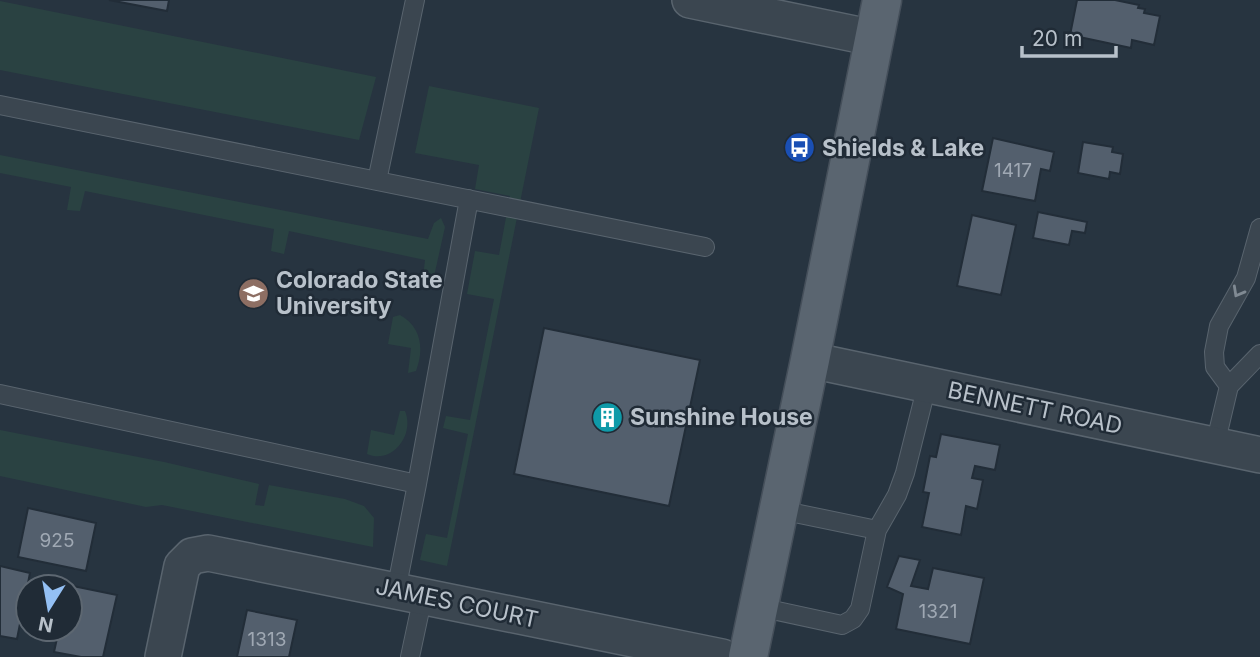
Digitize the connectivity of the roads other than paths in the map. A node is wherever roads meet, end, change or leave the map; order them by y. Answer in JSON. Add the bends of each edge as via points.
{"nodes":[{"id":1,"x":415,"y":0,"type":"edge"},
{"id":2,"x":690,"y":0,"type":"edge"},
{"id":3,"x":881,"y":0,"type":"edge"},
{"id":4,"x":874,"y":38,"type":"junction"},
{"id":5,"x":0,"y":105,"type":"edge"},
{"id":6,"x":377,"y":181,"type":"junction"},
{"id":7,"x":469,"y":199,"type":"junction"},
{"id":8,"x":1260,"y":228,"type":"edge"},
{"id":9,"x":705,"y":247,"type":"dead end"},
{"id":10,"x":1260,"y":354,"type":"edge"},
{"id":11,"x":810,"y":360,"type":"junction"},
{"id":12,"x":926,"y":385,"type":"junction"},
{"id":13,"x":1228,"y":386,"type":"junction"},
{"id":14,"x":0,"y":394,"type":"edge"},
{"id":15,"x":1215,"y":445,"type":"junction"},
{"id":16,"x":1260,"y":455,"type":"edge"},
{"id":17,"x":417,"y":484,"type":"junction"},
{"id":18,"x":780,"y":510,"type":"junction"},
{"id":19,"x":877,"y":530,"type":"junction"},
{"id":20,"x":410,"y":594,"type":"junction"},
{"id":21,"x":760,"y":607,"type":"junction"},
{"id":22,"x":163,"y":657,"type":"edge"},
{"id":23,"x":410,"y":657,"type":"edge"},
{"id":24,"x":722,"y":657,"type":"edge"},
{"id":25,"x":748,"y":657,"type":"edge"}],
"edges":[{"from":1,"to":6,"type":"lane"},
{"from":2,"to":4,"type":"street"},
{"from":3,"to":4,"type":"main road"},
{"from":4,"to":11,"type":"main road"},
{"from":5,"to":6,"type":"lane"},
{"from":6,"to":7,"type":"lane"},
{"from":7,"to":9,"type":"lane"},
{"from":7,"to":17,"type":"lane"},
{"from":8,"to":13,"type":"lane","one_way":true,"via":[[1246,278],[1219,326],[1216,367]]},
{"from":10,"to":13,"type":"lane"},
{"from":11,"to":12,"type":"street","name":"BENNETT ROAD"},
{"from":11,"to":18,"type":"main road"},
{"from":12,"to":15,"type":"street","name":"BENNETT ROAD"},
{"from":12,"to":19,"type":"lane","via":[[905,473]]},
{"from":13,"to":15,"type":"lane"},
{"from":14,"to":17,"type":"lane"},
{"from":15,"to":16,"type":"street","name":"BENNETT ROAD"},
{"from":17,"to":20,"type":"lane"},
{"from":18,"to":19,"type":"lane"},
{"from":18,"to":21,"type":"main road"},
{"from":19,"to":21,"type":"lane","via":[[860,609],[853,619],[842,625]]},
{"from":20,"to":22,"type":"street","name":"JAMES COURT","via":[[208,553],[192,556],[182,566]]},
{"from":20,"to":23,"type":"lane"},
{"from":20,"to":24,"type":"street","name":"JAMES COURT"},
{"from":21,"to":25,"type":"main road"}]}
